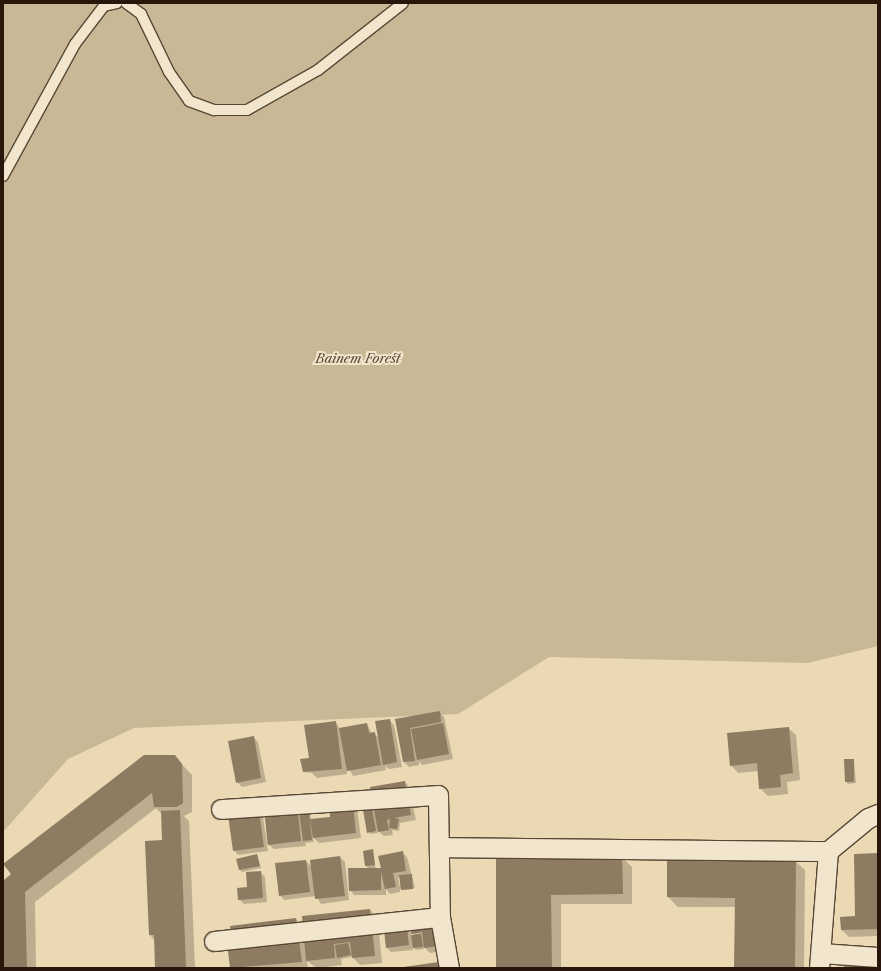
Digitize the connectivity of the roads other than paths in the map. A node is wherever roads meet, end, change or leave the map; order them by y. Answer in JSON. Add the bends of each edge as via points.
{"nodes":[{"id":1,"x":116,"y":3,"type":"edge"},
{"id":2,"x":126,"y":3,"type":"edge"},
{"id":3,"x":403,"y":3,"type":"edge"},
{"id":4,"x":3,"y":176,"type":"edge"},
{"id":5,"x":221,"y":809,"type":"dead end"},
{"id":6,"x":878,"y":814,"type":"edge"},
{"id":7,"x":439,"y":847,"type":"junction"},
{"id":8,"x":828,"y":851,"type":"junction"},
{"id":9,"x":440,"y":917,"type":"junction"},
{"id":10,"x":214,"y":941,"type":"dead end"},
{"id":11,"x":878,"y":957,"type":"edge"},
{"id":12,"x":820,"y":960,"type":"edge"},
{"id":13,"x":449,"y":968,"type":"edge"}],
"edges":[{"from":1,"to":4,"type":"lane","via":[[104,6],[75,44]]},
{"from":2,"to":3,"type":"lane","via":[[140,14],[169,72],[189,101],[214,110],[247,110],[318,70]]},
{"from":5,"to":7,"type":"street","via":[[438,795]]},
{"from":6,"to":8,"type":"street","via":[[868,818]]},
{"from":7,"to":8,"type":"street"},
{"from":7,"to":9,"type":"street"},
{"from":8,"to":12,"type":"street"},
{"from":9,"to":10,"type":"street"},
{"from":9,"to":13,"type":"street"},
{"from":11,"to":12,"type":"street"}]}
